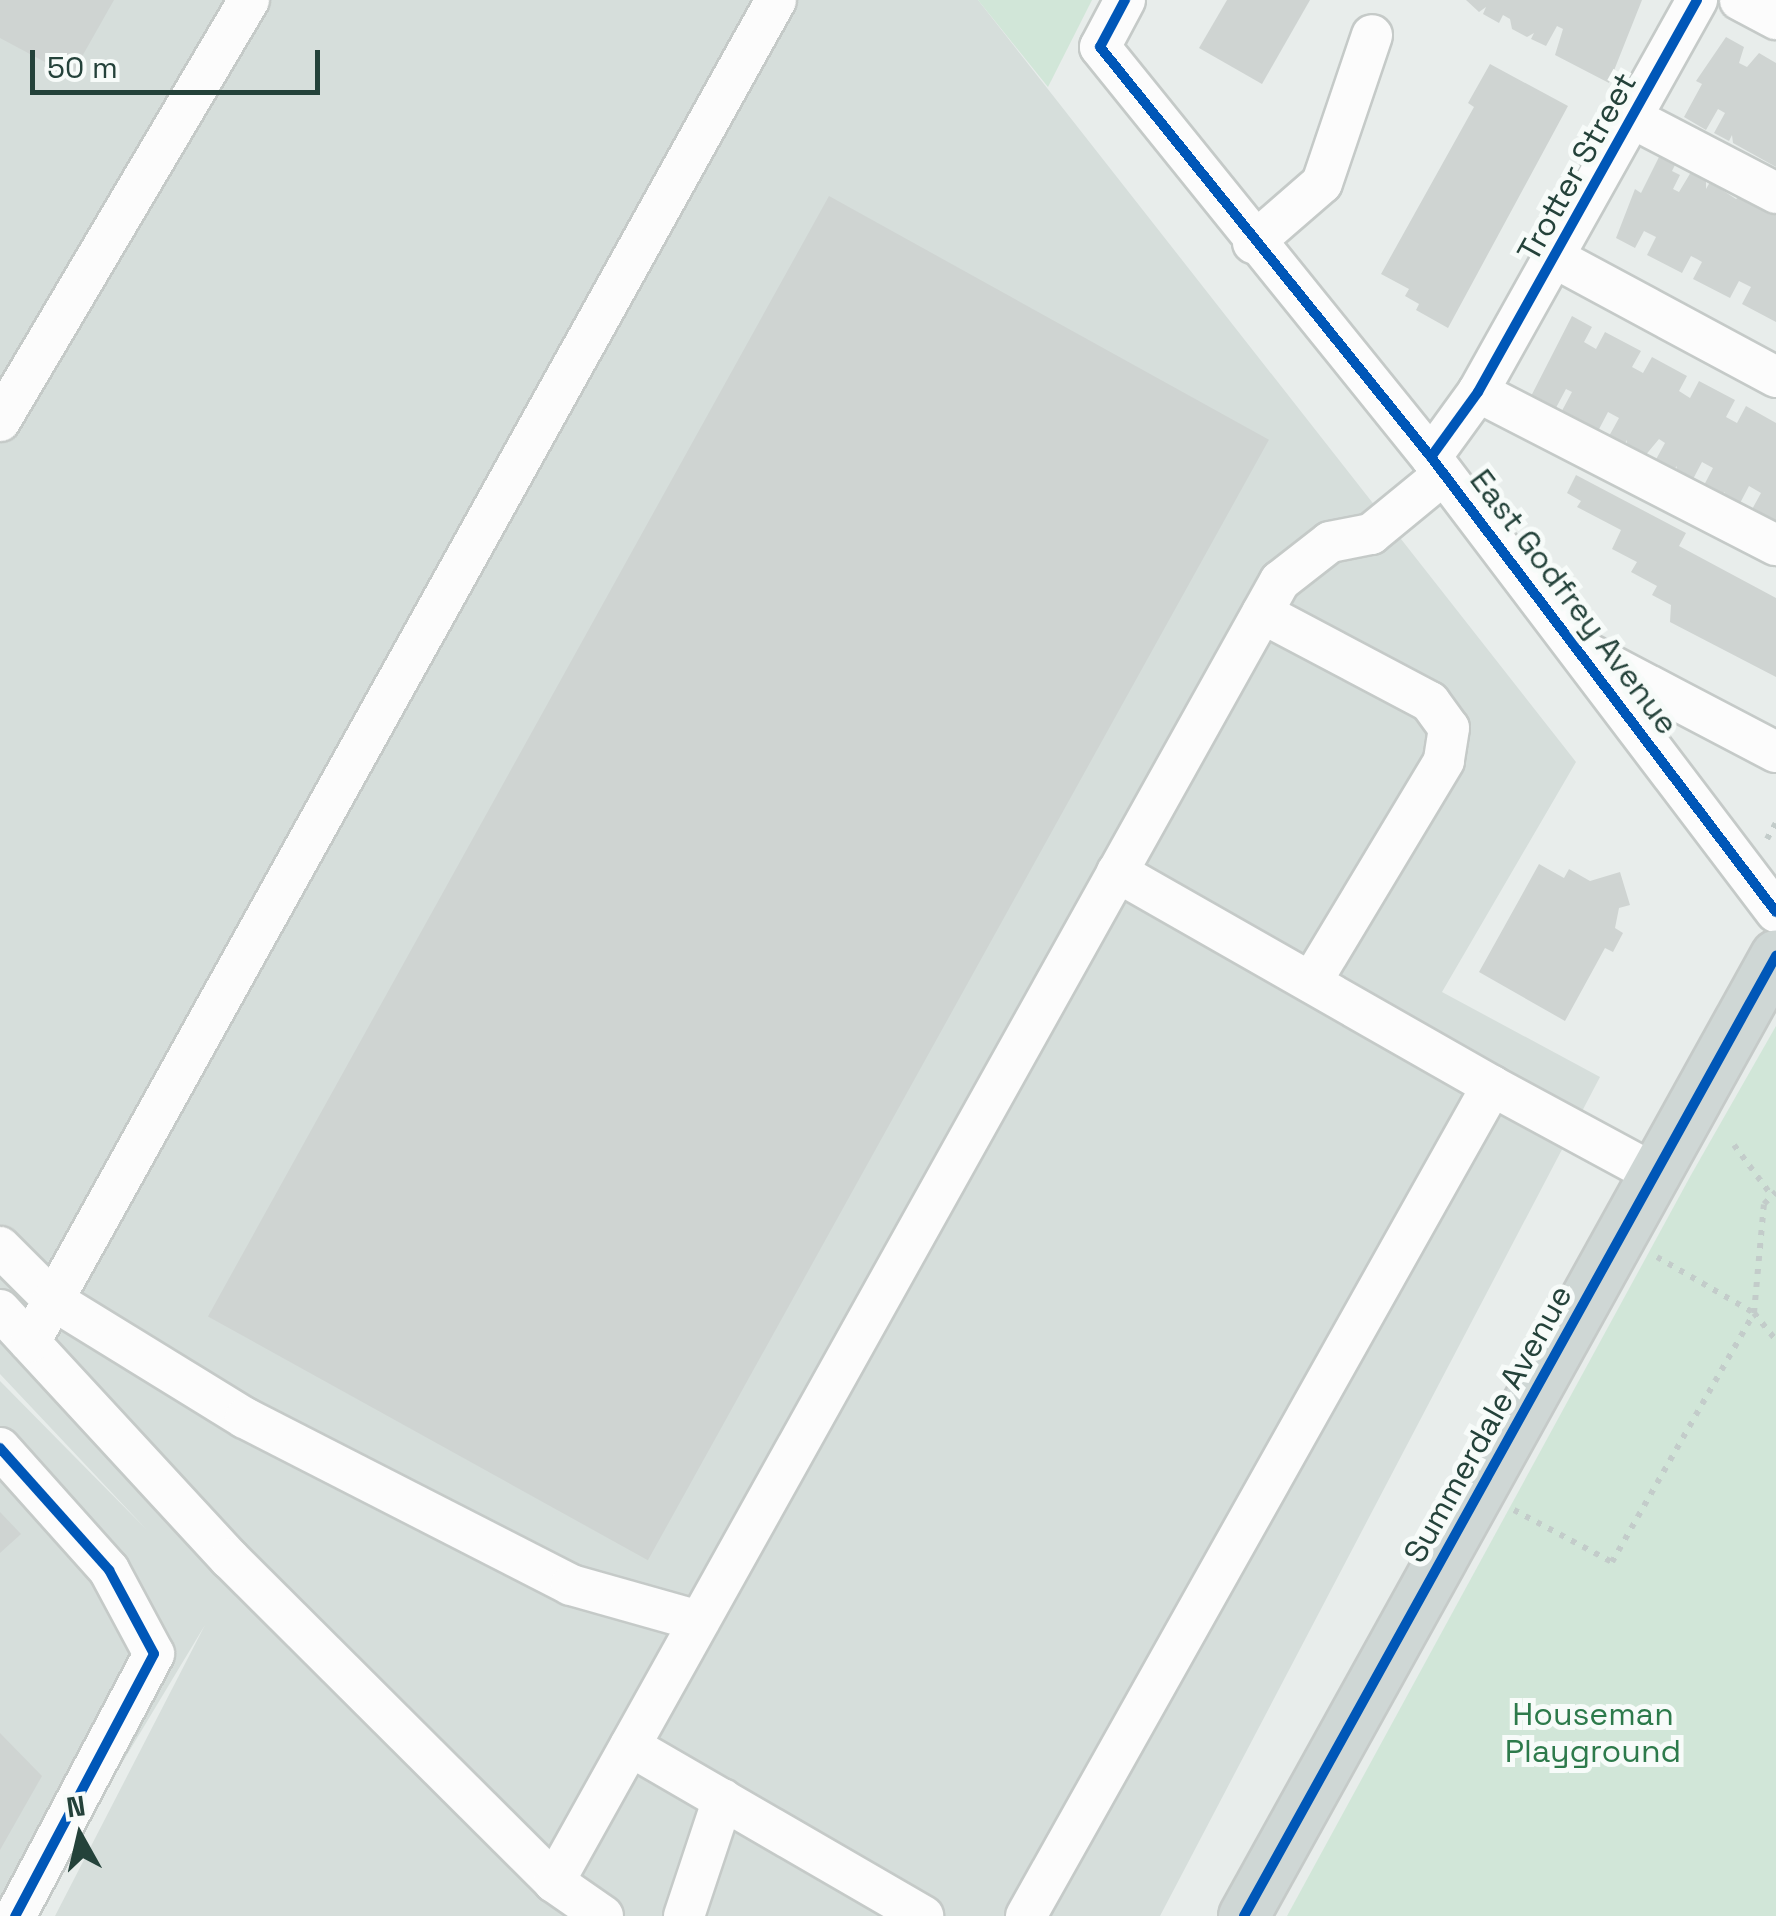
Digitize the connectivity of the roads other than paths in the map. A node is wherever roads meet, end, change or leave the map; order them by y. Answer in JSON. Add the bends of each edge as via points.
{"nodes":[{"id":1,"x":249,"y":0,"type":"edge"},
{"id":2,"x":776,"y":0,"type":"edge"},
{"id":3,"x":1125,"y":0,"type":"edge"},
{"id":4,"x":1697,"y":0,"type":"edge"},
{"id":5,"x":1740,"y":0,"type":"edge"},
{"id":6,"x":1776,"y":19,"type":"edge"},
{"id":7,"x":1372,"y":35,"type":"dead end"},
{"id":8,"x":1634,"y":119,"type":"junction"},
{"id":9,"x":1776,"y":193,"type":"edge"},
{"id":10,"x":1253,"y":243,"type":"junction"},
{"id":11,"x":1555,"y":258,"type":"junction"},
{"id":12,"x":1776,"y":377,"type":"edge"},
{"id":13,"x":1478,"y":392,"type":"junction"},
{"id":14,"x":0,"y":421,"type":"edge"},
{"id":15,"x":1438,"y":466,"type":"junction"},
{"id":16,"x":1776,"y":545,"type":"edge"},
{"id":17,"x":1262,"y":613,"type":"junction"},
{"id":18,"x":1582,"y":650,"type":"junction"},
{"id":19,"x":1776,"y":752,"type":"edge"},
{"id":20,"x":1118,"y":872,"type":"junction"},
{"id":21,"x":1776,"y":912,"type":"edge"},
{"id":22,"x":1776,"y":956,"type":"edge"},
{"id":23,"x":1311,"y":982,"type":"junction"},
{"id":24,"x":1492,"y":1086,"type":"junction"},
{"id":25,"x":1655,"y":1174,"type":"junction"},
{"id":26,"x":0,"y":1247,"type":"edge"},
{"id":27,"x":53,"y":1300,"type":"junction"},
{"id":28,"x":0,"y":1310,"type":"edge"},
{"id":29,"x":30,"y":1342,"type":"junction"},
{"id":30,"x":0,"y":1448,"type":"edge"},
{"id":31,"x":700,"y":1620,"type":"junction"},
{"id":32,"x":630,"y":1746,"type":"junction"},
{"id":33,"x":723,"y":1800,"type":"junction"},
{"id":34,"x":554,"y":1882,"type":"junction"},
{"id":35,"x":15,"y":1916,"type":"edge"},
{"id":36,"x":603,"y":1916,"type":"edge"},
{"id":37,"x":684,"y":1916,"type":"edge"},
{"id":38,"x":924,"y":1916,"type":"edge"},
{"id":39,"x":1026,"y":1916,"type":"edge"},
{"id":40,"x":1244,"y":1916,"type":"edge"}],
"edges":[{"from":1,"to":14,"type":"street"},
{"from":2,"to":27,"type":"street"},
{"from":3,"to":10,"type":"street","name":"East Godfrey Avenue","via":[[1100,47]]},
{"from":4,"to":8,"type":"street","name":"Trotter Street"},
{"from":5,"to":6,"type":"street"},
{"from":7,"to":10,"type":"street","via":[[1322,183]]},
{"from":8,"to":9,"type":"street"},
{"from":8,"to":11,"type":"street","name":"Trotter Street"},
{"from":10,"to":15,"type":"street","name":"East Godfrey Avenue"},
{"from":11,"to":12,"type":"street"},
{"from":11,"to":13,"type":"street","name":"Trotter Street"},
{"from":13,"to":15,"type":"street","name":"Trotter Street"},
{"from":13,"to":16,"type":"street"},
{"from":15,"to":17,"type":"street","name":"Trotter Street","via":[[1372,534],[1330,542],[1280,581]]},
{"from":15,"to":18,"type":"street","name":"East Godfrey Avenue"},
{"from":17,"to":20,"type":"street","name":"Trotter Street"},
{"from":17,"to":23,"type":"street","via":[[1430,702],[1449,728],[1444,761]]},
{"from":18,"to":19,"type":"street"},
{"from":18,"to":21,"type":"street","name":"East Godfrey Avenue"},
{"from":20,"to":23,"type":"street"},
{"from":20,"to":31,"type":"street","name":"Trotter Street"},
{"from":22,"to":25,"type":"main road","name":"Summerdale Avenue"},
{"from":23,"to":24,"type":"street"},
{"from":24,"to":25,"type":"street"},
{"from":24,"to":39,"type":"street"},
{"from":25,"to":40,"type":"main road","name":"Summerdale Avenue"},
{"from":26,"to":27,"type":"street"},
{"from":27,"to":29,"type":"street"},
{"from":27,"to":31,"type":"street","via":[[244,1418],[572,1585]]},
{"from":28,"to":29,"type":"street"},
{"from":29,"to":34,"type":"street","via":[[230,1559]]},
{"from":30,"to":35,"type":"street","via":[[110,1570],[154,1654]]},
{"from":31,"to":32,"type":"street","name":"Trotter Street"},
{"from":32,"to":33,"type":"street"},
{"from":32,"to":34,"type":"street","name":"Trotter Street"},
{"from":33,"to":37,"type":"street"},
{"from":33,"to":38,"type":"street"},
{"from":34,"to":36,"type":"street"}]}
